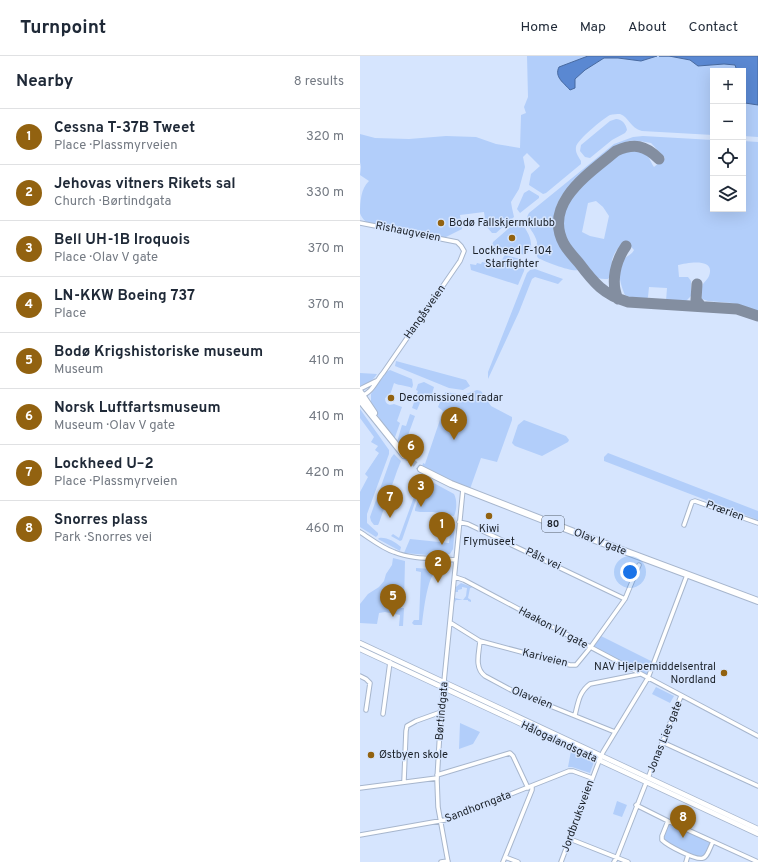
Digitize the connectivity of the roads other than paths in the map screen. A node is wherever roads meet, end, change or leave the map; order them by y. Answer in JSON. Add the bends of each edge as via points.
{"nodes":[{"id":1,"x":360,"y":223,"type":"edge"},
{"id":2,"x":457,"y":242,"type":"joint"},
{"id":3,"x":377,"y":380,"type":"junction"},
{"id":4,"x":361,"y":395,"type":"edge"},
{"id":5,"x":404,"y":455,"type":"tunnel mouth"},
{"id":6,"x":421,"y":469,"type":"tunnel mouth"},
{"id":7,"x":463,"y":489,"type":"junction"},
{"id":8,"x":459,"y":522,"type":"junction"},
{"id":9,"x":758,"y":523,"type":"edge"},
{"id":10,"x":684,"y":525,"type":"dead end"},
{"id":11,"x":360,"y":532,"type":"edge"},
{"id":12,"x":456,"y":560,"type":"junction"},
{"id":13,"x":639,"y":565,"type":"dead end"},
{"id":14,"x":687,"y":574,"type":"junction"},
{"id":15,"x":455,"y":577,"type":"junction"},
{"id":16,"x":626,"y":599,"type":"junction"},
{"id":17,"x":758,"y":601,"type":"edge"},
{"id":18,"x":451,"y":623,"type":"junction"},
{"id":19,"x":480,"y":641,"type":"junction"},
{"id":20,"x":360,"y":643,"type":"edge"},
{"id":21,"x":590,"y":648,"type":"junction"},
{"id":22,"x":360,"y":649,"type":"edge"},
{"id":23,"x":390,"y":660,"type":"junction"},
{"id":24,"x":640,"y":674,"type":"junction"},
{"id":25,"x":360,"y":676,"type":"edge"},
{"id":26,"x":648,"y":678,"type":"junction"},
{"id":27,"x":444,"y":682,"type":"junction"},
{"id":28,"x":444,"y":688,"type":"junction"},
{"id":29,"x":681,"y":696,"type":"junction"},
{"id":30,"x":366,"y":710,"type":"dead end"},
{"id":31,"x":441,"y":712,"type":"junction"},
{"id":32,"x":383,"y":714,"type":"dead end"},
{"id":33,"x":575,"y":715,"type":"junction"},
{"id":34,"x":615,"y":732,"type":"junction"},
{"id":35,"x":758,"y":736,"type":"edge"},
{"id":36,"x":662,"y":742,"type":"junction"},
{"id":37,"x":600,"y":758,"type":"junction"},
{"id":38,"x":437,"y":777,"type":"junction"},
{"id":39,"x":592,"y":778,"type":"junction"},
{"id":40,"x":647,"y":780,"type":"junction"},
{"id":41,"x":404,"y":781,"type":"junction"},
{"id":42,"x":758,"y":786,"type":"edge"},
{"id":43,"x":530,"y":787,"type":"junction"},
{"id":44,"x":360,"y":788,"type":"edge"},
{"id":45,"x":636,"y":805,"type":"junction"},
{"id":46,"x":668,"y":821,"type":"junction"},
{"id":47,"x":440,"y":822,"type":"junction"},
{"id":48,"x":758,"y":828,"type":"edge"},
{"id":49,"x":758,"y":834,"type":"edge"},
{"id":50,"x":360,"y":835,"type":"edge"},
{"id":51,"x":570,"y":839,"type":"junction"},
{"id":52,"x":712,"y":842,"type":"junction"},
{"id":53,"x":688,"y":855,"type":"junction"},
{"id":54,"x":506,"y":857,"type":"junction"},
{"id":55,"x":617,"y":857,"type":"junction"},
{"id":56,"x":448,"y":861,"type":"edge"},
{"id":57,"x":441,"y":862,"type":"edge"},
{"id":58,"x":504,"y":862,"type":"edge"},
{"id":59,"x":518,"y":862,"type":"edge"},
{"id":60,"x":561,"y":862,"type":"edge"},
{"id":61,"x":614,"y":862,"type":"edge"},
{"id":62,"x":628,"y":862,"type":"edge"},
{"id":63,"x":686,"y":862,"type":"edge"},
{"id":64,"x":755,"y":862,"type":"edge"}],
"edges":[{"from":1,"to":2,"type":"street","name":"Rishaugveien"},
{"from":2,"to":3,"type":"street","name":"Hangåsveien","via":[[464,251],[460,261]]},
{"from":3,"to":4,"type":"street"},
{"from":3,"to":4,"type":"street","via":[[373,387]]},
{"from":4,"to":5,"type":"highway","via":[[380,425]]},
{"from":6,"to":7,"type":"highway","name":"Olav V gate","number":"80"},
{"from":7,"to":8,"type":"street","name":"Børtindgata"},
{"from":7,"to":14,"type":"highway","name":"Olav V gate","number":"80"},
{"from":8,"to":12,"type":"street","name":"Børtindgata"},
{"from":8,"to":16,"type":"street","name":"Påls vei"},
{"from":9,"to":10,"type":"street","name":"Prærien","via":[[695,501],[692,502]]},
{"from":11,"to":12,"type":"street","via":[[394,552],[408,556]]},
{"from":12,"to":15,"type":"street","name":"Børtindgata"},
{"from":13,"to":16,"type":"street","name":"Kariveien"},
{"from":14,"to":17,"type":"highway","name":"Olav V gate","number":"80"},
{"from":14,"to":26,"type":"street","name":"Jordbruksveien"},
{"from":15,"to":18,"type":"street","name":"Børtindgata"},
{"from":15,"to":21,"type":"street","name":"Haakon VII gate"},
{"from":16,"to":21,"type":"street","name":"Kariveien"},
{"from":18,"to":19,"type":"street","name":"Kariveien"},
{"from":18,"to":27,"type":"street","name":"Børtindgata"},
{"from":19,"to":21,"type":"street","name":"Kariveien","via":[[570,665],[576,665]]},
{"from":19,"to":33,"type":"street","name":"Olaveien","via":[[478,667],[481,673],[513,691]]},
{"from":20,"to":23,"type":"street","name":"Hålogalandsgata"},
{"from":21,"to":24,"type":"street","name":"Haakon VII gate"},
{"from":22,"to":23,"type":"street","name":"Hålogalandsgata"},
{"from":23,"to":27,"type":"street","name":"Hålogalandsgata"},
{"from":23,"to":28,"type":"street","name":"Hålogalandsgata"},
{"from":23,"to":32,"type":"street"},
{"from":24,"to":26,"type":"street","name":"Haakon VII gate"},
{"from":24,"to":33,"type":"street","via":[[590,684],[581,694]]},
{"from":25,"to":30,"type":"street","via":[[370,683]]},
{"from":26,"to":29,"type":"street","name":"Haakon VII gate"},
{"from":26,"to":34,"type":"street","name":"Jordbruksveien"},
{"from":27,"to":28,"type":"street","name":"Børtindgata"},
{"from":27,"to":37,"type":"street","name":"Hålogalandsgata"},
{"from":28,"to":31,"type":"street","name":"Børtindgata"},
{"from":28,"to":37,"type":"street","name":"Hålogalandsgata"},
{"from":29,"to":35,"type":"street","name":"Haakon VII gate"},
{"from":29,"to":36,"type":"street","name":"Jonas Lies gate"},
{"from":31,"to":38,"type":"street","name":"Børtindgata"},
{"from":31,"to":41,"type":"street","via":[[407,726]]},
{"from":33,"to":34,"type":"street","name":"Olaveien"},
{"from":34,"to":37,"type":"street","name":"Jordbruksveien"},
{"from":36,"to":40,"type":"street","name":"Jonas Lies gate"},
{"from":36,"to":42,"type":"street"},
{"from":37,"to":39,"type":"street","name":"Jordbruksveien"},
{"from":37,"to":40,"type":"street","name":"Hålogalandsgata"},
{"from":38,"to":41,"type":"street"},
{"from":38,"to":43,"type":"street","via":[[510,753]]},
{"from":38,"to":47,"type":"street","name":"Børtindgata"},
{"from":39,"to":43,"type":"street","name":"Sandhorngata","via":[[569,771]]},
{"from":39,"to":51,"type":"street","name":"Jordbruksveien"},
{"from":40,"to":45,"type":"street","name":"Jonas Lies gate"},
{"from":40,"to":48,"type":"street","name":"Hålogalandsgata"},
{"from":40,"to":49,"type":"street","name":"Hålogalandsgata"},
{"from":41,"to":44,"type":"street"},
{"from":43,"to":47,"type":"street","name":"Sandhorngata"},
{"from":43,"to":54,"type":"street","via":[[532,790]]},
{"from":45,"to":46,"type":"street"},
{"from":45,"to":55,"type":"street","name":"Jonas Lies gate"},
{"from":46,"to":52,"type":"street"},
{"from":46,"to":53,"type":"street","via":[[662,840]]},
{"from":47,"to":50,"type":"street","name":"Sandhorngata"},
{"from":47,"to":56,"type":"street","name":"Børtindgata"},
{"from":51,"to":55,"type":"street"},
{"from":51,"to":60,"type":"street","name":"Jordbruksveien"},
{"from":52,"to":53,"type":"street","via":[[703,858]]},
{"from":52,"to":64,"type":"street"},
{"from":53,"to":63,"type":"street"},
{"from":54,"to":58,"type":"street"},
{"from":54,"to":59,"type":"street"},
{"from":55,"to":61,"type":"street","name":"Jonas Lies gate"},
{"from":55,"to":62,"type":"street"},
{"from":56,"to":57,"type":"street"}]}
